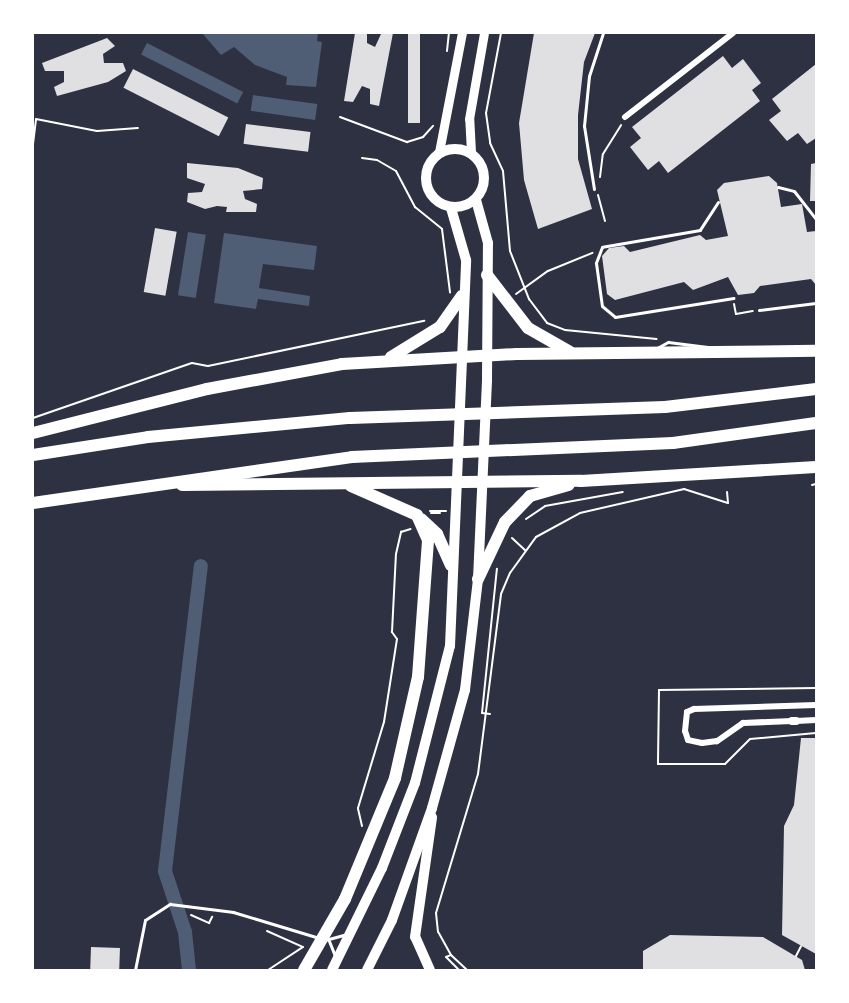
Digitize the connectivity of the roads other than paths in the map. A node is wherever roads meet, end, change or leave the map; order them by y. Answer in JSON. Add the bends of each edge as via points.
{"nodes":[{"id":1,"x":462,"y":33,"type":"edge"},
{"id":2,"x":484,"y":33,"type":"edge"},
{"id":3,"x":603,"y":33,"type":"edge"},
{"id":4,"x":733,"y":33,"type":"edge"},
{"id":5,"x":625,"y":117,"type":"road end"},
{"id":6,"x":439,"y":152,"type":"junction"},
{"id":7,"x":471,"y":152,"type":"junction"},
{"id":8,"x":778,"y":187,"type":"dead end"},
{"id":9,"x":594,"y":189,"type":"dead end"},
{"id":10,"x":476,"y":200,"type":"junction"},
{"id":11,"x":718,"y":202,"type":"dead end"},
{"id":12,"x":451,"y":208,"type":"junction"},
{"id":13,"x":816,"y":219,"type":"edge"},
{"id":14,"x":487,"y":275,"type":"junction"},
{"id":15,"x":456,"y":296,"type":"junction"},
{"id":16,"x":734,"y":298,"type":"dead end"},
{"id":17,"x":816,"y":303,"type":"edge"},
{"id":18,"x":759,"y":310,"type":"road end"},
{"id":19,"x":816,"y":351,"type":"edge"},
{"id":20,"x":573,"y":353,"type":"junction"},
{"id":21,"x":487,"y":359,"type":"junction"},
{"id":22,"x":385,"y":360,"type":"junction"},
{"id":23,"x":461,"y":360,"type":"junction"},
{"id":24,"x":816,"y":389,"type":"edge"},
{"id":25,"x":816,"y":423,"type":"edge"},
{"id":26,"x":33,"y":433,"type":"edge"},
{"id":27,"x":33,"y":455,"type":"edge"},
{"id":28,"x":816,"y":467,"type":"edge"},
{"id":29,"x":581,"y":481,"type":"junction"},
{"id":30,"x":481,"y":482,"type":"junction"},
{"id":31,"x":344,"y":483,"type":"junction"},
{"id":32,"x":456,"y":483,"type":"junction"},
{"id":33,"x":139,"y":485,"type":"junction"},
{"id":34,"x":33,"y":503,"type":"edge"},
{"id":35,"x":418,"y":520,"type":"junction"},
{"id":36,"x":451,"y":565,"type":"junction"},
{"id":37,"x":478,"y":579,"type":"junction"},
{"id":38,"x":816,"y":705,"type":"edge"},
{"id":39,"x":816,"y":720,"type":"edge"},
{"id":40,"x":432,"y":808,"type":"junction"},
{"id":41,"x":352,"y":927,"type":"junction"},
{"id":42,"x":329,"y":941,"type":"junction"},
{"id":43,"x":333,"y":968,"type":"edge"},
{"id":44,"x":135,"y":970,"type":"edge"},
{"id":45,"x":304,"y":970,"type":"edge"},
{"id":46,"x":367,"y":970,"type":"edge"},
{"id":47,"x":430,"y":970,"type":"edge"}],
"edges":[{"from":1,"to":6,"type":"main road"},
{"from":2,"to":7,"type":"main road","via":[[469,119]]},
{"from":3,"to":9,"type":"lane","via":[[589,76],[584,126]]},
{"from":4,"to":5,"type":"street"},
{"from":6,"to":7,"type":"highway","via":[[449,148]]},
{"from":6,"to":12,"type":"highway","via":[[425,182],[429,193]]},
{"from":7,"to":10,"type":"highway","via":[[483,172]]},
{"from":8,"to":13,"type":"lane","via":[[794,191]]},
{"from":10,"to":12,"type":"highway"},
{"from":10,"to":14,"type":"highway","via":[[488,243]]},
{"from":11,"to":16,"type":"lane","via":[[700,230],[598,252],[602,306],[609,315]]},
{"from":12,"to":15,"type":"highway","via":[[466,260]]},
{"from":14,"to":20,"type":"highway","via":[[528,328]]},
{"from":14,"to":21,"type":"highway"},
{"from":15,"to":22,"type":"highway","via":[[440,327]]},
{"from":15,"to":23,"type":"highway"},
{"from":17,"to":18,"type":"lane"},
{"from":19,"to":20,"type":"highway"},
{"from":20,"to":21,"type":"highway"},
{"from":21,"to":23,"type":"highway"},
{"from":21,"to":30,"type":"highway"},
{"from":22,"to":23,"type":"highway"},
{"from":22,"to":26,"type":"highway","via":[[295,370]]},
{"from":23,"to":32,"type":"highway"},
{"from":24,"to":27,"type":"highway","via":[[665,407],[350,418],[148,437]]},
{"from":25,"to":33,"type":"highway","via":[[673,443],[352,457]]},
{"from":28,"to":29,"type":"highway"},
{"from":29,"to":30,"type":"highway"},
{"from":29,"to":37,"type":"highway","via":[[530,496],[505,522]]},
{"from":30,"to":32,"type":"highway"},
{"from":30,"to":37,"type":"highway"},
{"from":31,"to":32,"type":"highway"},
{"from":31,"to":33,"type":"highway"},
{"from":31,"to":35,"type":"highway"},
{"from":32,"to":36,"type":"highway"},
{"from":33,"to":34,"type":"highway"},
{"from":35,"to":36,"type":"highway","via":[[437,534]]},
{"from":35,"to":45,"type":"highway","via":[[428,540],[418,676],[395,778],[345,899]]},
{"from":36,"to":41,"type":"highway","via":[[450,645],[443,683],[415,783]]},
{"from":37,"to":40,"type":"highway","via":[[465,690]]},
{"from":38,"to":39,"type":"street","via":[[694,709],[687,712],[685,732],[688,740],[702,743],[717,741],[743,723]]},
{"from":40,"to":46,"type":"highway","via":[[392,920]]},
{"from":40,"to":47,"type":"highway","via":[[415,937]]},
{"from":41,"to":42,"type":"lane"},
{"from":41,"to":43,"type":"highway"},
{"from":42,"to":43,"type":"lane"},
{"from":42,"to":44,"type":"lane","via":[[233,912],[182,905],[150,913]]}]}
